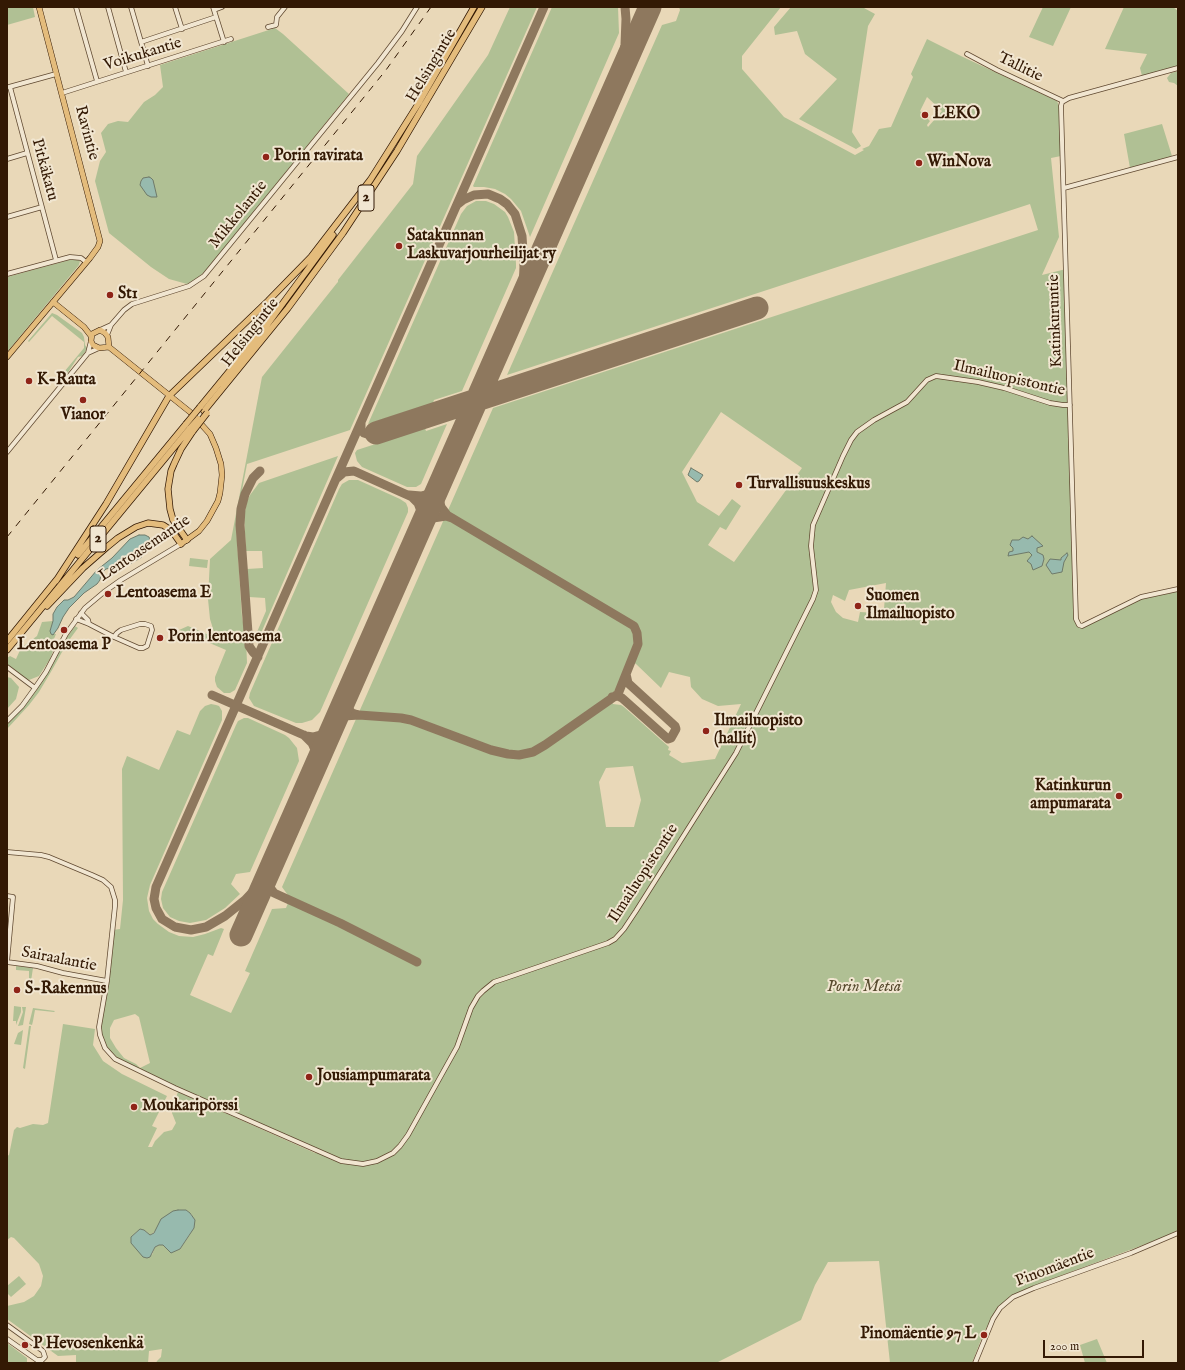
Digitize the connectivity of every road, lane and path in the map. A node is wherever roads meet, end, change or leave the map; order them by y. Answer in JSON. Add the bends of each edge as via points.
{"nodes":[{"id":1,"x":39,"y":7,"type":"edge"},
{"id":2,"x":77,"y":7,"type":"edge"},
{"id":3,"x":108,"y":7,"type":"edge"},
{"id":4,"x":131,"y":7,"type":"edge"},
{"id":5,"x":175,"y":7,"type":"edge"},
{"id":6,"x":222,"y":7,"type":"edge"},
{"id":7,"x":285,"y":7,"type":"edge"},
{"id":8,"x":417,"y":7,"type":"edge"},
{"id":9,"x":474,"y":7,"type":"edge"},
{"id":10,"x":482,"y":7,"type":"edge"},
{"id":11,"x":213,"y":8,"type":"edge"},
{"id":12,"x":216,"y":18,"type":"junction"},
{"id":13,"x":268,"y":27,"type":"dead end"},
{"id":14,"x":182,"y":29,"type":"junction"},
{"id":15,"x":231,"y":39,"type":"dead end"},
{"id":16,"x":141,"y":42,"type":"junction"},
{"id":17,"x":224,"y":42,"type":"junction"},
{"id":18,"x":967,"y":54,"type":"dead end"},
{"id":19,"x":148,"y":66,"type":"junction"},
{"id":20,"x":1178,"y":68,"type":"edge"},
{"id":21,"x":126,"y":72,"type":"junction"},
{"id":22,"x":56,"y":74,"type":"junction"},
{"id":23,"x":98,"y":81,"type":"junction"},
{"id":24,"x":8,"y":87,"type":"edge"},
{"id":25,"x":62,"y":93,"type":"junction"},
{"id":26,"x":1063,"y":102,"type":"junction"},
{"id":27,"x":27,"y":153,"type":"junction"},
{"id":28,"x":1178,"y":157,"type":"edge"},
{"id":29,"x":7,"y":159,"type":"edge"},
{"id":30,"x":371,"y":179,"type":"junction"},
{"id":31,"x":1064,"y":188,"type":"junction"},
{"id":32,"x":42,"y":207,"type":"junction"},
{"id":33,"x":7,"y":216,"type":"edge"},
{"id":34,"x":56,"y":260,"type":"junction"},
{"id":35,"x":86,"y":262,"type":"junction"},
{"id":36,"x":7,"y":274,"type":"edge"},
{"id":37,"x":53,"y":302,"type":"junction"},
{"id":38,"x":111,"y":325,"type":"junction"},
{"id":39,"x":94,"y":334,"type":"junction"},
{"id":40,"x":108,"y":338,"type":"junction"},
{"id":41,"x":101,"y":347,"type":"junction"},
{"id":42,"x":109,"y":347,"type":"junction"},
{"id":43,"x":88,"y":353,"type":"junction"},
{"id":44,"x":7,"y":357,"type":"edge"},
{"id":45,"x":169,"y":396,"type":"junction"},
{"id":46,"x":1070,"y":405,"type":"junction"},
{"id":47,"x":204,"y":410,"type":"junction"},
{"id":48,"x":190,"y":428,"type":"junction"},
{"id":49,"x":7,"y":452,"type":"edge"},
{"id":50,"x":187,"y":540,"type":"junction"},
{"id":51,"x":181,"y":544,"type":"junction"},
{"id":52,"x":56,"y":581,"type":"junction"},
{"id":53,"x":1178,"y":590,"type":"edge"},
{"id":54,"x":81,"y":613,"type":"junction"},
{"id":55,"x":76,"y":619,"type":"junction"},
{"id":56,"x":89,"y":624,"type":"junction"},
{"id":57,"x":114,"y":638,"type":"junction"},
{"id":58,"x":17,"y":639,"type":"junction"},
{"id":59,"x":7,"y":641,"type":"edge"},
{"id":60,"x":7,"y":650,"type":"edge"},
{"id":61,"x":7,"y":667,"type":"edge"},
{"id":62,"x":35,"y":688,"type":"junction"},
{"id":63,"x":7,"y":722,"type":"edge"},
{"id":64,"x":7,"y":852,"type":"edge"},
{"id":65,"x":7,"y":896,"type":"edge"},
{"id":66,"x":7,"y":962,"type":"edge"},
{"id":67,"x":107,"y":981,"type":"junction"},
{"id":68,"x":1178,"y":1233,"type":"edge"},
{"id":69,"x":7,"y":1325,"type":"edge"},
{"id":70,"x":7,"y":1339,"type":"edge"},
{"id":71,"x":975,"y":1363,"type":"edge"}],
"edges":[{"from":1,"to":22,"type":"main road","name":"Ravintie"},
{"from":2,"to":23,"type":"street"},
{"from":3,"to":21,"type":"street"},
{"from":4,"to":16,"type":"street"},
{"from":5,"to":14,"type":"street"},
{"from":6,"to":11,"type":"street"},
{"from":7,"to":13,"type":"street","via":[[277,16],[276,25]]},
{"from":8,"to":38,"type":"street","name":"Mikkolantie","via":[[378,63],[204,276],[189,286],[132,304]]},
{"from":9,"to":30,"type":"highway","name":"Helsingintie","number":"2"},
{"from":10,"to":47,"type":"highway","name":"Helsingintie","number":"2","via":[[401,145],[357,212],[288,308]]},
{"from":11,"to":12,"type":"street"},
{"from":12,"to":14,"type":"street"},
{"from":12,"to":17,"type":"street"},
{"from":14,"to":16,"type":"street"},
{"from":15,"to":17,"type":"street","name":"Voikukantie"},
{"from":16,"to":19,"type":"street"},
{"from":17,"to":19,"type":"street","name":"Voikukantie"},
{"from":18,"to":26,"type":"street","name":"Tallitie"},
{"from":19,"to":21,"type":"street","name":"Voikukantie"},
{"from":20,"to":26,"type":"street","via":[[1069,98]]},
{"from":21,"to":23,"type":"street","name":"Voikukantie"},
{"from":22,"to":24,"type":"street"},
{"from":22,"to":25,"type":"main road","name":"Ravintie"},
{"from":23,"to":25,"type":"street","name":"Voikukantie"},
{"from":24,"to":27,"type":"street","name":"Pitkäkatu"},
{"from":25,"to":35,"type":"main road","name":"Ravintie","via":[[99,237],[98,247]]},
{"from":26,"to":31,"type":"street","name":"Katinkuruntie","via":[[1061,106]]},
{"from":27,"to":29,"type":"street"},
{"from":27,"to":32,"type":"street","name":"Pitkäkatu"},
{"from":28,"to":31,"type":"street"},
{"from":30,"to":45,"type":"highway","via":[[311,257]]},
{"from":30,"to":47,"type":"highway","name":"Helsingintie","number":"2","via":[[338,229]]},
{"from":31,"to":46,"type":"street","name":"Katinkuruntie"},
{"from":32,"to":33,"type":"street"},
{"from":32,"to":34,"type":"street","name":"Pitkäkatu"},
{"from":34,"to":35,"type":"street","via":[[78,257]]},
{"from":34,"to":36,"type":"street"},
{"from":35,"to":37,"type":"main road","name":"Ravintie"},
{"from":37,"to":39,"type":"main road"},
{"from":37,"to":44,"type":"main road","name":"Ravintie"},
{"from":38,"to":39,"type":"street"},
{"from":38,"to":40,"type":"street"},
{"from":39,"to":40,"type":"main road","via":[[105,333]]},
{"from":39,"to":41,"type":"main road","via":[[93,345]]},
{"from":39,"to":43,"type":"street"},
{"from":40,"to":41,"type":"main road","via":[[106,344]]},
{"from":40,"to":42,"type":"main road"},
{"from":41,"to":42,"type":"main road"},
{"from":41,"to":43,"type":"street"},
{"from":42,"to":45,"type":"main road","name":"Lentoasemantie"},
{"from":43,"to":49,"type":"street"},
{"from":45,"to":50,"type":"main road","name":"Lentoasemantie","via":[[203,425],[213,440],[221,464],[221,488],[214,509],[199,531]]},
{"from":45,"to":52,"type":"highway","via":[[106,504]]},
{"from":46,"to":53,"type":"street","name":"Katinkuruntie","via":[[1076,619],[1079,625],[1143,597]]},
{"from":46,"to":67,"type":"street","name":"Ilmailuopistontie","via":[[1050,403],[978,382],[936,376],[927,380],[907,402],[857,432],[843,456],[813,525],[810,546],[816,590],[813,599],[736,753],[636,911],[624,929],[608,943],[494,982],[483,991],[471,1008],[461,1038],[447,1066],[408,1135],[393,1153],[370,1163],[341,1161],[115,1059],[105,1048],[100,1035]]},
{"from":47,"to":48,"type":"highway","name":"Helsingintie","number":"2","bridge":true},
{"from":47,"to":48,"type":"highway","bridge":true},
{"from":48,"to":50,"type":"highway","via":[[171,471],[168,489],[173,520]]},
{"from":48,"to":52,"type":"highway","name":"Helsingintie","number":"2"},
{"from":48,"to":58,"type":"highway","name":"Helsingintie","number":"2"},
{"from":50,"to":51,"type":"main road","name":"Lentoasemantie"},
{"from":51,"to":54,"type":"street","name":"Lentoasemantie","via":[[104,592]]},
{"from":51,"to":58,"type":"highway","via":[[172,531],[159,523],[148,523],[128,531],[83,568]]},
{"from":52,"to":59,"type":"highway","name":"Helsingintie","number":"2"},
{"from":54,"to":55,"type":"street","name":"Lentoasemantie"},
{"from":54,"to":56,"type":"street"},
{"from":55,"to":56,"type":"street"},
{"from":55,"to":62,"type":"street","name":"Lentoasemantie"},
{"from":56,"to":57,"type":"street"},
{"from":57,"to":57,"type":"street","via":[[143,648],[147,646],[151,626],[140,624],[121,630]]},
{"from":58,"to":60,"type":"highway","name":"Helsingintie","number":"2"},
{"from":61,"to":62,"type":"street"},
{"from":62,"to":63,"type":"street","name":"Lentoasemantie"},
{"from":64,"to":67,"type":"street","name":"Ilmailuopistontie","via":[[49,857],[98,877],[111,887],[115,906]]},
{"from":65,"to":66,"type":"street","via":[[13,897]]},
{"from":66,"to":67,"type":"street","name":"Sairaalantie"},
{"from":68,"to":71,"type":"street","name":"Pinomäentie","via":[[1013,1297],[1000,1308],[993,1319]]},
{"from":69,"to":70,"type":"street","via":[[43,1351],[44,1357],[37,1360]]}]}
